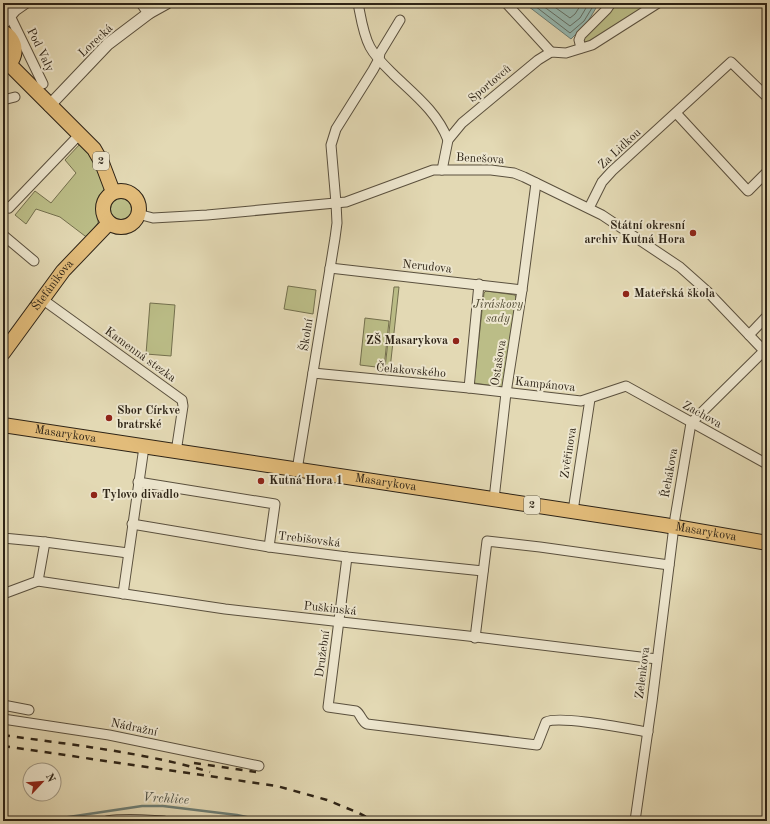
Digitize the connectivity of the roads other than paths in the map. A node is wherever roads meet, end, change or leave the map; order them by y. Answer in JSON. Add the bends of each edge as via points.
{"nodes":[{"id":1,"x":26,"y":3,"type":"edge"},
{"id":2,"x":142,"y":3,"type":"edge"},
{"id":3,"x":167,"y":3,"type":"edge"},
{"id":4,"x":358,"y":3,"type":"edge"},
{"id":5,"x":506,"y":3,"type":"edge"},
{"id":6,"x":611,"y":3,"type":"edge"},
{"id":7,"x":658,"y":3,"type":"edge"},
{"id":8,"x":3,"y":7,"type":"edge"},
{"id":9,"x":149,"y":13,"type":"junction"},
{"id":10,"x":6,"y":20,"type":"edge"},
{"id":11,"x":400,"y":20,"type":"dead end"},
{"id":12,"x":3,"y":32,"type":"edge"},
{"id":13,"x":581,"y":48,"type":"junction"},
{"id":14,"x":551,"y":52,"type":"junction"},
{"id":15,"x":379,"y":59,"type":"junction"},
{"id":16,"x":6,"y":66,"type":"edge"},
{"id":17,"x":43,"y":84,"type":"dead end"},
{"id":18,"x":15,"y":97,"type":"dead end"},
{"id":19,"x":767,"y":97,"type":"edge"},
{"id":20,"x":3,"y":100,"type":"edge"},
{"id":21,"x":49,"y":106,"type":"junction"},
{"id":22,"x":676,"y":113,"type":"junction"},
{"id":23,"x":79,"y":135,"type":"junction"},
{"id":24,"x":448,"y":140,"type":"junction"},
{"id":25,"x":442,"y":170,"type":"junction"},
{"id":26,"x":767,"y":172,"type":"edge"},
{"id":27,"x":536,"y":183,"type":"junction"},
{"id":28,"x":113,"y":192,"type":"junction"},
{"id":29,"x":336,"y":203,"type":"junction"},
{"id":30,"x":3,"y":204,"type":"edge"},
{"id":31,"x":588,"y":208,"type":"junction"},
{"id":32,"x":138,"y":214,"type":"junction"},
{"id":33,"x":109,"y":223,"type":"junction"},
{"id":34,"x":3,"y":235,"type":"edge"},
{"id":35,"x":34,"y":262,"type":"dead end"},
{"id":36,"x":330,"y":268,"type":"junction"},
{"id":37,"x":480,"y":284,"type":"junction"},
{"id":38,"x":522,"y":290,"type":"junction"},
{"id":39,"x":42,"y":299,"type":"junction"},
{"id":40,"x":767,"y":316,"type":"edge"},
{"id":41,"x":749,"y":335,"type":"junction"},
{"id":42,"x":3,"y":353,"type":"edge"},
{"id":43,"x":765,"y":353,"type":"edge"},
{"id":44,"x":313,"y":373,"type":"junction"},
{"id":45,"x":626,"y":386,"type":"joint"},
{"id":46,"x":469,"y":388,"type":"junction"},
{"id":47,"x":506,"y":393,"type":"junction"},
{"id":48,"x":590,"y":399,"type":"junction"},
{"id":49,"x":691,"y":423,"type":"junction"},
{"id":50,"x":3,"y":426,"type":"edge"},
{"id":51,"x":144,"y":447,"type":"junction"},
{"id":52,"x":176,"y":452,"type":"junction"},
{"id":53,"x":767,"y":464,"type":"edge"},
{"id":54,"x":297,"y":470,"type":"junction"},
{"id":55,"x":138,"y":482,"type":"junction"},
{"id":56,"x":494,"y":499,"type":"junction"},
{"id":57,"x":573,"y":511,"type":"junction"},
{"id":58,"x":132,"y":524,"type":"junction"},
{"id":59,"x":674,"y":527,"type":"junction"},
{"id":60,"x":3,"y":538,"type":"edge"},
{"id":61,"x":45,"y":542,"type":"junction"},
{"id":62,"x":767,"y":543,"type":"edge"},
{"id":63,"x":269,"y":546,"type":"junction"},
{"id":64,"x":128,"y":553,"type":"junction"},
{"id":65,"x":346,"y":556,"type":"junction"},
{"id":66,"x":669,"y":565,"type":"junction"},
{"id":67,"x":483,"y":571,"type":"junction"},
{"id":68,"x":38,"y":580,"type":"junction"},
{"id":69,"x":3,"y":594,"type":"edge"},
{"id":70,"x":123,"y":594,"type":"junction"},
{"id":71,"x":339,"y":622,"type":"junction"},
{"id":72,"x":475,"y":638,"type":"junction"},
{"id":73,"x":657,"y":659,"type":"junction"},
{"id":74,"x":3,"y":705,"type":"edge"},
{"id":75,"x":29,"y":710,"type":"dead end"},
{"id":76,"x":3,"y":719,"type":"edge"},
{"id":77,"x":648,"y":732,"type":"junction"},
{"id":78,"x":260,"y":766,"type":"dead end"},
{"id":79,"x":107,"y":821,"type":"edge"},
{"id":80,"x":164,"y":821,"type":"edge"},
{"id":81,"x":635,"y":821,"type":"edge"}],
"edges":[{"from":1,"to":10,"type":"street"},
{"from":2,"to":9,"type":"street"},
{"from":3,"to":9,"type":"street","name":"Lorecká"},
{"from":4,"to":15,"type":"street","via":[[367,40]]},
{"from":5,"to":14,"type":"street"},
{"from":6,"to":13,"type":"street","via":[[581,35]]},
{"from":7,"to":13,"type":"street","via":[[592,45]]},
{"from":8,"to":10,"type":"street","name":"Pod Valy"},
{"from":9,"to":21,"type":"street","name":"Lorecká","via":[[108,44]]},
{"from":10,"to":17,"type":"street","name":"Pod Valy"},
{"from":11,"to":15,"type":"street","name":"Školní","via":[[382,49]]},
{"from":12,"to":16,"type":"main road","number":"2","via":[[11,38],[15,49],[12,60]]},
{"from":13,"to":14,"type":"street","via":[[562,54]]},
{"from":14,"to":24,"type":"street","name":"Sportovců","via":[[462,123]]},
{"from":15,"to":24,"type":"street","via":[[434,114]]},
{"from":15,"to":29,"type":"street","name":"Školní","via":[[336,129],[331,145]]},
{"from":16,"to":21,"type":"main road","number":"2"},
{"from":18,"to":20,"type":"street"},
{"from":19,"to":22,"type":"street","name":"Za Lidkou","via":[[731,62]]},
{"from":21,"to":23,"type":"main road","number":"2"},
{"from":22,"to":26,"type":"street","via":[[751,194]]},
{"from":22,"to":31,"type":"street","name":"Za Lidkou","via":[[609,174]]},
{"from":23,"to":28,"type":"main road","number":"2","via":[[97,154]]},
{"from":23,"to":30,"type":"street","via":[[9,208]]},
{"from":24,"to":25,"type":"street","name":"Sportovců"},
{"from":25,"to":27,"type":"street","name":"Benešova","via":[[491,170],[514,173]]},
{"from":25,"to":29,"type":"street","name":"Benešova","via":[[425,173],[346,202]]},
{"from":27,"to":31,"type":"street","name":"Benešova"},
{"from":27,"to":38,"type":"street","name":"Ostašova"},
{"from":28,"to":32,"type":"main road","via":[[124,191],[132,194],[138,204]]},
{"from":28,"to":33,"type":"main road","via":[[103,206],[104,215]]},
{"from":29,"to":32,"type":"street","name":"Benešova","via":[[153,218]]},
{"from":29,"to":36,"type":"street","name":"Školní","via":[[337,223]]},
{"from":31,"to":41,"type":"street","name":"Benešova","via":[[620,226],[686,271]]},
{"from":32,"to":33,"type":"main road","via":[[128,225],[118,226]]},
{"from":33,"to":39,"type":"main road","name":"Štefánikova","via":[[63,271]]},
{"from":34,"to":35,"type":"street"},
{"from":36,"to":37,"type":"street","name":"Nerudova"},
{"from":36,"to":44,"type":"street","name":"Školní"},
{"from":37,"to":38,"type":"street","name":"Nerudova"},
{"from":37,"to":46,"type":"street"},
{"from":38,"to":47,"type":"street","name":"Ostašova"},
{"from":39,"to":42,"type":"main road","name":"Štefánikova"},
{"from":39,"to":52,"type":"street","name":"Kamenná stezka","via":[[182,400]]},
{"from":40,"to":41,"type":"street"},
{"from":41,"to":43,"type":"street","name":"Benešova"},
{"from":43,"to":49,"type":"street"},
{"from":44,"to":46,"type":"street","name":"Čelakovského"},
{"from":44,"to":54,"type":"street","name":"Školní"},
{"from":45,"to":48,"type":"street","name":"Kampánova"},
{"from":45,"to":49,"type":"street","name":"Zachova"},
{"from":46,"to":47,"type":"street","name":"Čelakovského"},
{"from":47,"to":48,"type":"street","name":"Kampánova","via":[[581,401]]},
{"from":47,"to":56,"type":"street","name":"Ostašova"},
{"from":48,"to":57,"type":"street","name":"Zvěřinova"},
{"from":49,"to":53,"type":"street","name":"Zachova"},
{"from":49,"to":59,"type":"street","name":"Řehákova"},
{"from":50,"to":51,"type":"main road","name":"Masarykova","number":"2"},
{"from":51,"to":52,"type":"main road","name":"Masarykova","number":"2"},
{"from":51,"to":55,"type":"street"},
{"from":52,"to":54,"type":"main road","name":"Masarykova","number":"2"},
{"from":54,"to":56,"type":"main road","name":"Masarykova","number":"2"},
{"from":55,"to":58,"type":"street"},
{"from":55,"to":63,"type":"street","via":[[275,504]]},
{"from":56,"to":57,"type":"main road","name":"Masarykova","number":"2"},
{"from":57,"to":59,"type":"main road","name":"Masarykova","number":"2"},
{"from":58,"to":63,"type":"street","name":"Trebišovská"},
{"from":58,"to":64,"type":"street"},
{"from":59,"to":62,"type":"main road","name":"Masarykova","number":"2"},
{"from":59,"to":66,"type":"street","name":"Zelenkova"},
{"from":60,"to":61,"type":"street"},
{"from":61,"to":64,"type":"street"},
{"from":61,"to":68,"type":"street"},
{"from":63,"to":65,"type":"street","name":"Trebišovská"},
{"from":64,"to":70,"type":"street"},
{"from":65,"to":67,"type":"street","name":"Trebišovská"},
{"from":65,"to":71,"type":"street","name":"Družební"},
{"from":66,"to":67,"type":"street","via":[[487,542]]},
{"from":66,"to":73,"type":"street","name":"Zelenkova"},
{"from":67,"to":72,"type":"street"},
{"from":68,"to":69,"type":"street"},
{"from":68,"to":70,"type":"street","name":"Puškinská"},
{"from":70,"to":71,"type":"street","name":"Puškinská"},
{"from":71,"to":72,"type":"street","name":"Puškinská"},
{"from":71,"to":77,"type":"street","name":"Družební","via":[[328,707],[356,711],[367,724],[537,744],[546,722],[549,721],[567,720]]},
{"from":72,"to":73,"type":"street","name":"Puškinská"},
{"from":73,"to":77,"type":"street","name":"Zelenkova"},
{"from":74,"to":75,"type":"street"},
{"from":76,"to":78,"type":"street","name":"Nádražní","via":[[109,735]]},
{"from":77,"to":81,"type":"street","name":"Zelenkova"},
{"from":79,"to":80,"type":"street"}]}
